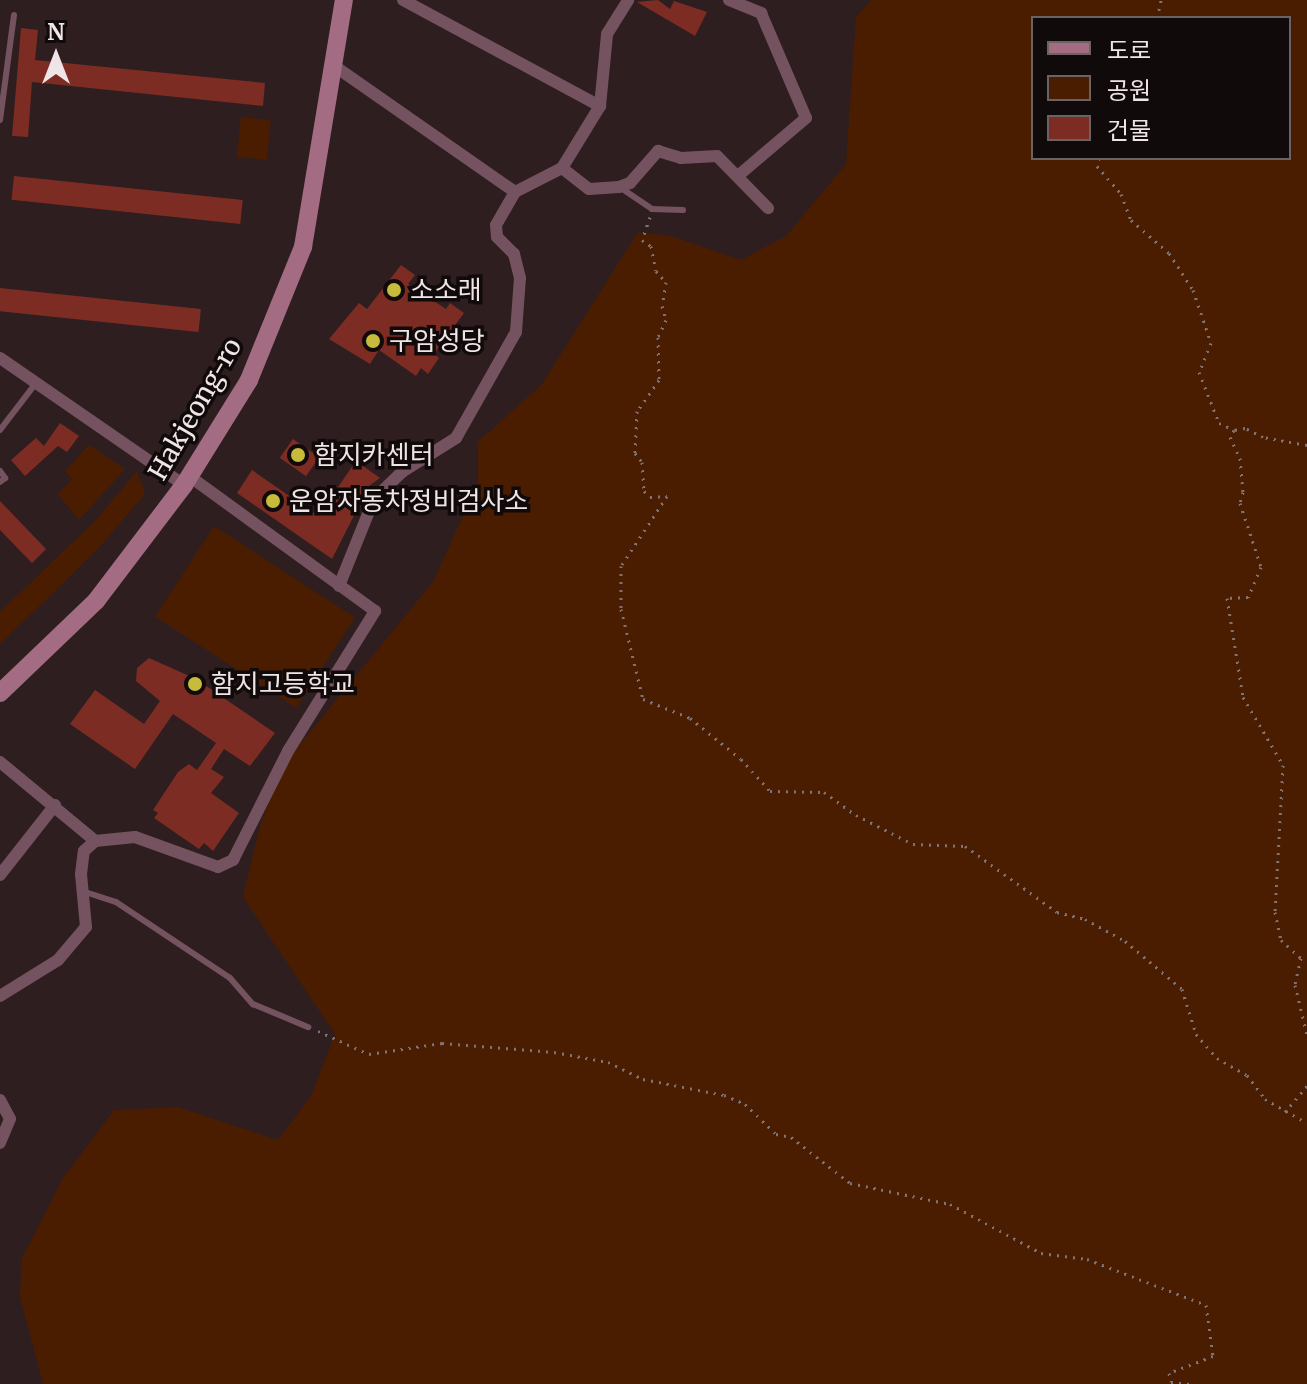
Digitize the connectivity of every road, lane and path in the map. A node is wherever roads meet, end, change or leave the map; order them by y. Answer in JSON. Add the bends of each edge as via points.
{"nodes":[{"id":1,"x":344,"y":0,"type":"edge"},
{"id":2,"x":403,"y":0,"type":"edge"},
{"id":3,"x":628,"y":0,"type":"edge"},
{"id":4,"x":729,"y":0,"type":"edge"},
{"id":5,"x":14,"y":15,"type":"dead end"},
{"id":6,"x":333,"y":65,"type":"junction"},
{"id":7,"x":600,"y":106,"type":"junction"},
{"id":8,"x":0,"y":120,"type":"edge"},
{"id":9,"x":1098,"y":160,"type":"edge"},
{"id":10,"x":562,"y":168,"type":"junction"},
{"id":11,"x":739,"y":175,"type":"junction"},
{"id":12,"x":619,"y":187,"type":"junction"},
{"id":13,"x":515,"y":192,"type":"junction"},
{"id":14,"x":768,"y":208,"type":"dead end"},
{"id":15,"x":652,"y":209,"type":"junction"},
{"id":16,"x":683,"y":210,"type":"dead end"},
{"id":17,"x":0,"y":358,"type":"edge"},
{"id":18,"x":36,"y":383,"type":"junction"},
{"id":19,"x":0,"y":430,"type":"edge"},
{"id":20,"x":1234,"y":430,"type":"junction"},
{"id":21,"x":1307,"y":445,"type":"edge"},
{"id":22,"x":0,"y":471,"type":"edge"},
{"id":23,"x":186,"y":481,"type":"junction"},
{"id":24,"x":0,"y":482,"type":"edge"},
{"id":25,"x":339,"y":586,"type":"junction"},
{"id":26,"x":0,"y":693,"type":"edge"},
{"id":27,"x":3,"y":771,"type":"edge"},
{"id":28,"x":55,"y":805,"type":"junction"},
{"id":29,"x":95,"y":841,"type":"junction"},
{"id":30,"x":0,"y":875,"type":"edge"},
{"id":31,"x":82,"y":891,"type":"junction"},
{"id":32,"x":1,"y":997,"type":"edge"},
{"id":33,"x":308,"y":1027,"type":"joint"},
{"id":34,"x":1307,"y":1035,"type":"edge"},
{"id":35,"x":1307,"y":1086,"type":"edge"},
{"id":36,"x":0,"y":1100,"type":"edge"},
{"id":37,"x":1285,"y":1112,"type":"junction"},
{"id":38,"x":1307,"y":1123,"type":"edge"},
{"id":39,"x":0,"y":1143,"type":"edge"},
{"id":40,"x":1190,"y":1384,"type":"edge"}],
"edges":[{"from":1,"to":6,"type":"main road","name":"Hakjeong-ro"},
{"from":2,"to":7,"type":"street"},
{"from":3,"to":7,"type":"street","via":[[607,34]]},
{"from":4,"to":11,"type":"street","via":[[761,13],[767,22],[806,118]]},
{"from":5,"to":8,"type":"lane"},
{"from":6,"to":13,"type":"street"},
{"from":6,"to":23,"type":"main road","name":"Hakjeong-ro","via":[[303,247],[249,380]]},
{"from":7,"to":10,"type":"street"},
{"from":9,"to":20,"type":"path","via":[[1097,166],[1121,194],[1131,220],[1169,253],[1193,290],[1211,343],[1199,372],[1219,423]]},
{"from":10,"to":12,"type":"street","via":[[589,189]]},
{"from":10,"to":13,"type":"street"},
{"from":11,"to":12,"type":"street","via":[[717,156],[681,158],[658,151],[630,183]]},
{"from":11,"to":14,"type":"street"},
{"from":12,"to":15,"type":"lane"},
{"from":13,"to":25,"type":"street","via":[[496,225],[497,237],[514,254],[520,278],[516,332],[456,438],[402,472],[374,499]]},
{"from":15,"to":16,"type":"lane"},
{"from":15,"to":37,"type":"path","via":[[642,240],[651,246],[656,271],[666,282],[666,320],[658,337],[659,380],[637,411],[635,453],[642,462],[644,491],[650,497],[667,496],[621,566],[621,609],[643,699],[690,718],[741,759],[770,791],[824,792],[913,844],[965,846],[1057,912],[1085,919],[1125,941],[1182,989],[1196,1034],[1217,1058],[1247,1075],[1265,1099]]},
{"from":17,"to":18,"type":"street"},
{"from":18,"to":19,"type":"lane"},
{"from":18,"to":23,"type":"street"},
{"from":20,"to":21,"type":"path","via":[[1245,428]]},
{"from":20,"to":34,"type":"path","via":[[1230,437],[1240,458],[1240,503],[1261,567],[1248,597],[1227,598],[1243,697],[1283,765],[1275,912],[1281,940],[1301,958],[1295,985]]},
{"from":22,"to":24,"type":"lane","via":[[5,478]]},
{"from":23,"to":25,"type":"street"},
{"from":23,"to":26,"type":"main road","name":"Hakjeong-ro","via":[[96,601]]},
{"from":25,"to":29,"type":"street","via":[[375,611],[288,751],[233,860],[218,867],[135,837]]},
{"from":27,"to":28,"type":"street"},
{"from":28,"to":29,"type":"street"},
{"from":28,"to":30,"type":"street"},
{"from":29,"to":31,"type":"street","via":[[84,851]]},
{"from":31,"to":32,"type":"street","via":[[86,927],[58,960]]},
{"from":31,"to":33,"type":"lane","via":[[116,902],[230,978],[253,1004]]},
{"from":33,"to":40,"type":"path","via":[[369,1054],[442,1043],[507,1045],[608,1062],[636,1077],[724,1095],[745,1104],[776,1134],[791,1137],[850,1183],[950,1204],[1041,1253],[1087,1259],[1206,1305],[1213,1356],[1169,1373],[1171,1382]]},
{"from":35,"to":37,"type":"path"},
{"from":36,"to":39,"type":"street","via":[[10,1119]]},
{"from":37,"to":38,"type":"path"}]}
